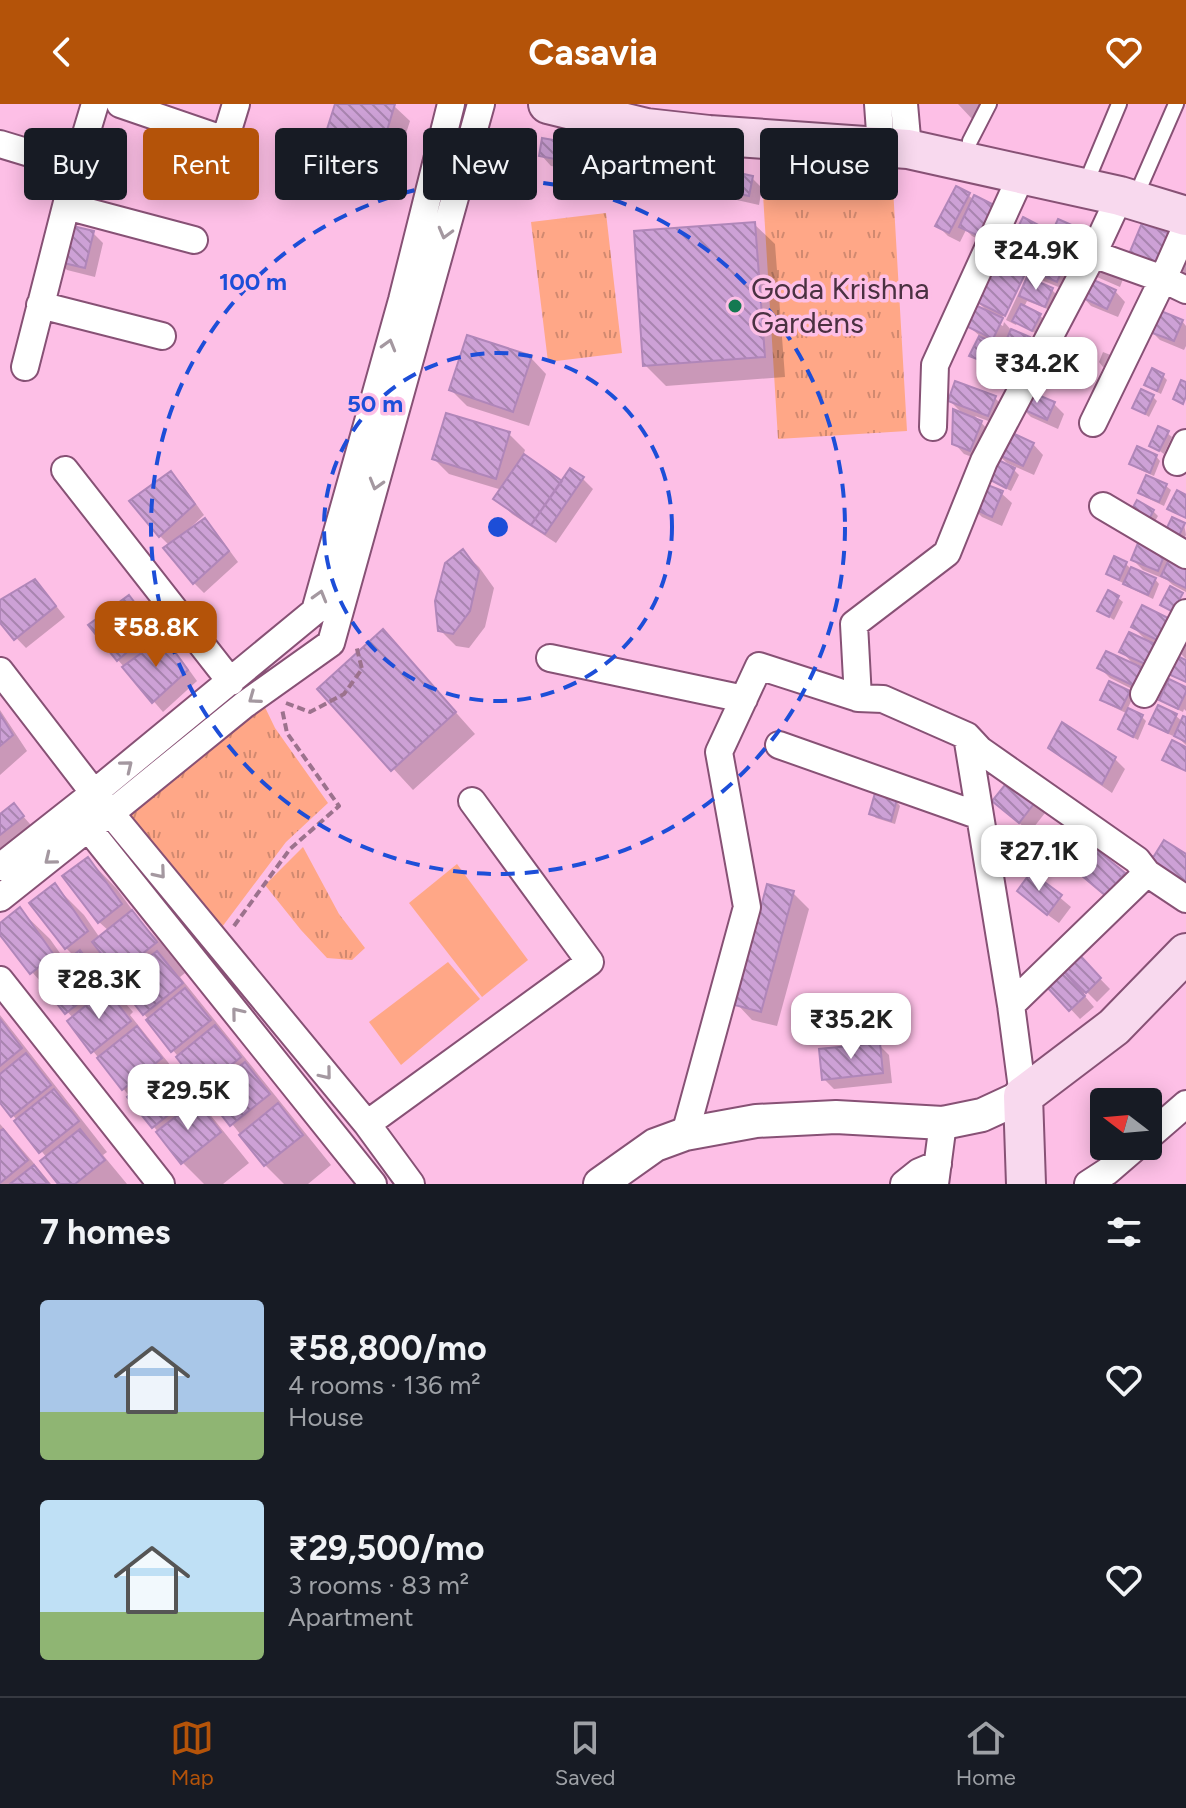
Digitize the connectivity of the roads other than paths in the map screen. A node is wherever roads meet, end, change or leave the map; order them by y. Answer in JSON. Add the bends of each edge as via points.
{"nodes":[{"id":1,"x":95,"y":104,"type":"edge"},
{"id":2,"x":120,"y":104,"type":"edge"},
{"id":3,"x":236,"y":104,"type":"edge"},
{"id":4,"x":451,"y":104,"type":"edge"},
{"id":5,"x":481,"y":104,"type":"edge"},
{"id":6,"x":548,"y":104,"type":"edge"},
{"id":7,"x":659,"y":104,"type":"edge"},
{"id":8,"x":989,"y":104,"type":"edge"},
{"id":9,"x":1119,"y":104,"type":"edge"},
{"id":10,"x":1176,"y":104,"type":"edge"},
{"id":11,"x":893,"y":125,"type":"edge"},
{"id":12,"x":88,"y":128,"type":"edge"},
{"id":13,"x":970,"y":141,"type":"junction"},
{"id":14,"x":0,"y":144,"type":"edge"},
{"id":15,"x":24,"y":151,"type":"edge"},
{"id":16,"x":1091,"y":171,"type":"junction"},
{"id":17,"x":1022,"y":174,"type":"junction"},
{"id":18,"x":1131,"y":189,"type":"junction"},
{"id":19,"x":1186,"y":192,"type":"edge"},
{"id":20,"x":68,"y":200,"type":"edge"},
{"id":21,"x":66,"y":206,"type":"junction"},
{"id":22,"x":1186,"y":216,"type":"edge"},
{"id":23,"x":1186,"y":227,"type":"edge"},
{"id":24,"x":194,"y":240,"type":"dead end"},
{"id":25,"x":1093,"y":254,"type":"junction"},
{"id":26,"x":1174,"y":285,"type":"edge"},
{"id":27,"x":40,"y":305,"type":"junction"},
{"id":28,"x":162,"y":336,"type":"dead end"},
{"id":29,"x":25,"y":367,"type":"dead end"},
{"id":30,"x":386,"y":401,"type":"junction"},
{"id":31,"x":1093,"y":423,"type":"dead end"},
{"id":32,"x":933,"y":427,"type":"dead end"},
{"id":33,"x":65,"y":470,"type":"dead end"},
{"id":34,"x":1103,"y":506,"type":"dead end"},
{"id":35,"x":1186,"y":555,"type":"edge"},
{"id":36,"x":1186,"y":613,"type":"edge"},
{"id":37,"x":550,"y":658,"type":"dead end"},
{"id":38,"x":0,"y":671,"type":"edge"},
{"id":39,"x":231,"y":682,"type":"junction"},
{"id":40,"x":1144,"y":694,"type":"dead end"},
{"id":41,"x":858,"y":698,"type":"junction"},
{"id":42,"x":744,"y":699,"type":"junction"},
{"id":43,"x":967,"y":736,"type":"junction"},
{"id":44,"x":779,"y":745,"type":"dead end"},
{"id":45,"x":472,"y":801,"type":"dead end"},
{"id":46,"x":102,"y":803,"type":"junction"},
{"id":47,"x":980,"y":816,"type":"junction"},
{"id":48,"x":88,"y":828,"type":"junction"},
{"id":49,"x":0,"y":867,"type":"edge"},
{"id":50,"x":1147,"y":873,"type":"junction"},
{"id":51,"x":0,"y":898,"type":"edge"},
{"id":52,"x":1186,"y":899,"type":"edge"},
{"id":53,"x":1186,"y":953,"type":"edge"},
{"id":54,"x":0,"y":980,"type":"edge"},
{"id":55,"x":1011,"y":1005,"type":"junction"},
{"id":56,"x":1023,"y":1096,"type":"junction"},
{"id":57,"x":1182,"y":1116,"type":"edge"},
{"id":58,"x":943,"y":1123,"type":"junction"},
{"id":59,"x":1162,"y":1128,"type":"edge"},
{"id":60,"x":354,"y":1134,"type":"junction"},
{"id":61,"x":685,"y":1134,"type":"junction"},
{"id":62,"x":1124,"y":1160,"type":"edge"},
{"id":63,"x":936,"y":1174,"type":"edge"},
{"id":64,"x":1106,"y":1180,"type":"edge"},
{"id":65,"x":603,"y":1183,"type":"edge"},
{"id":66,"x":161,"y":1184,"type":"edge"},
{"id":67,"x":373,"y":1184,"type":"edge"},
{"id":68,"x":411,"y":1184,"type":"edge"},
{"id":69,"x":904,"y":1184,"type":"edge"},
{"id":70,"x":1026,"y":1184,"type":"edge"}],
"edges":[{"from":1,"to":12,"type":"street"},
{"from":2,"to":3,"type":"street","via":[[225,140]]},
{"from":30,"to":4,"type":"street","one_way":true,"via":[[402,300]]},
{"from":5,"to":30,"type":"street","one_way":true},
{"from":6,"to":11,"type":"main road","via":[[646,128],[709,135]]},
{"from":7,"to":11,"type":"main road"},
{"from":8,"to":13,"type":"lane"},
{"from":9,"to":16,"type":"lane"},
{"from":10,"to":18,"type":"lane"},
{"from":11,"to":13,"type":"main road"},
{"from":11,"to":17,"type":"main road"},
{"from":13,"to":16,"type":"main road"},
{"from":14,"to":15,"type":"street"},
{"from":16,"to":18,"type":"main road"},
{"from":17,"to":18,"type":"main road"},
{"from":17,"to":32,"type":"street","via":[[935,365]]},
{"from":18,"to":19,"type":"main road"},
{"from":18,"to":22,"type":"main road"},
{"from":18,"to":25,"type":"street"},
{"from":20,"to":21,"type":"street"},
{"from":21,"to":24,"type":"street"},
{"from":21,"to":27,"type":"street"},
{"from":23,"to":26,"type":"street"},
{"from":25,"to":26,"type":"street"},
{"from":25,"to":41,"type":"street","via":[[984,461],[947,553],[854,624]]},
{"from":26,"to":31,"type":"street"},
{"from":27,"to":28,"type":"street"},
{"from":27,"to":29,"type":"street"},
{"from":39,"to":30,"type":"street","one_way":true,"via":[[315,611]]},
{"from":30,"to":46,"type":"street","one_way":true,"via":[[331,643]]},
{"from":33,"to":39,"type":"street"},
{"from":34,"to":35,"type":"street"},
{"from":36,"to":40,"type":"street"},
{"from":37,"to":42,"type":"street"},
{"from":38,"to":46,"type":"street"},
{"from":46,"to":39,"type":"street","one_way":true},
{"from":41,"to":42,"type":"street","via":[[759,666]]},
{"from":41,"to":43,"type":"street","via":[[883,699]]},
{"from":42,"to":61,"type":"street","via":[[719,752],[747,907]]},
{"from":43,"to":47,"type":"street"},
{"from":43,"to":50,"type":"street","via":[[1137,860]]},
{"from":44,"to":47,"type":"street"},
{"from":45,"to":60,"type":"street","via":[[590,962]]},
{"from":46,"to":48,"type":"street"},
{"from":46,"to":49,"type":"street"},
{"from":46,"to":60,"type":"street","one_way":true,"via":[[221,947]]},
{"from":47,"to":55,"type":"street"},
{"from":48,"to":51,"type":"street","one_way":true},
{"from":60,"to":48,"type":"street","one_way":true},
{"from":50,"to":52,"type":"street"},
{"from":50,"to":55,"type":"street"},
{"from":53,"to":56,"type":"main road","via":[[1114,1027]]},
{"from":54,"to":66,"type":"street"},
{"from":55,"to":56,"type":"street"},
{"from":56,"to":58,"type":"street","via":[[982,1115]]},
{"from":56,"to":70,"type":"main road"},
{"from":57,"to":59,"type":"street"},
{"from":58,"to":61,"type":"street","via":[[836,1117],[756,1121]]},
{"from":58,"to":63,"type":"street"},
{"from":60,"to":67,"type":"street"},
{"from":60,"to":68,"type":"street"},
{"from":61,"to":65,"type":"street","via":[[655,1145]]},
{"from":62,"to":64,"type":"street"},
{"from":63,"to":69,"type":"street","via":[[919,1172]]}]}
